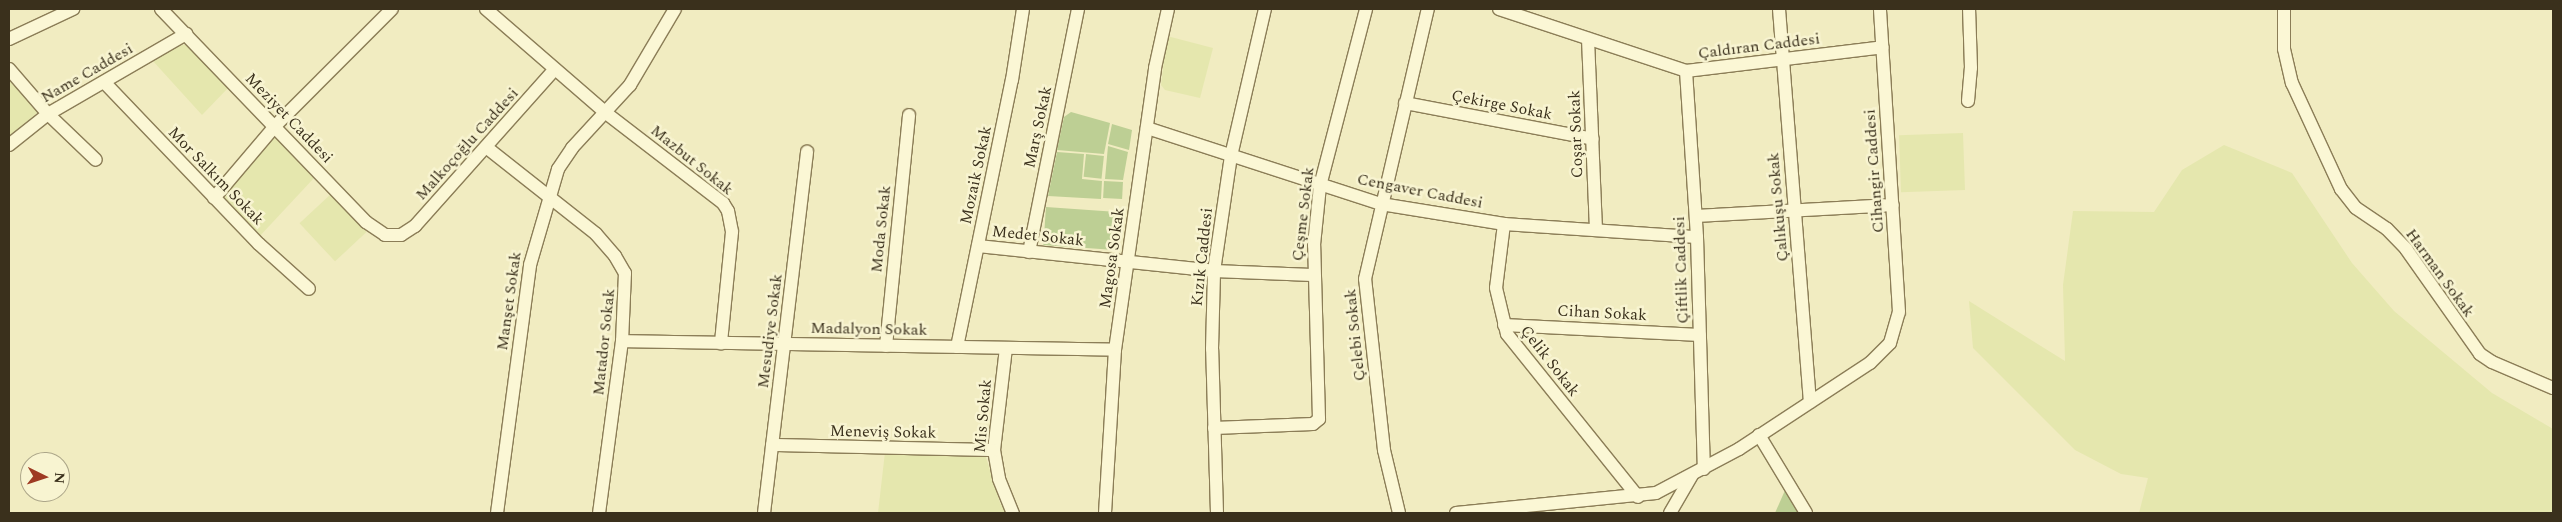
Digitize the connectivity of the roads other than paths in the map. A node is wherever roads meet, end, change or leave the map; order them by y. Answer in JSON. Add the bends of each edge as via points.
{"nodes":[{"id":1,"x":73,"y":9,"type":"edge"},
{"id":2,"x":161,"y":9,"type":"edge"},
{"id":3,"x":392,"y":9,"type":"edge"},
{"id":4,"x":486,"y":9,"type":"edge"},
{"id":5,"x":675,"y":9,"type":"edge"},
{"id":6,"x":1023,"y":9,"type":"edge"},
{"id":7,"x":1078,"y":9,"type":"edge"},
{"id":8,"x":1168,"y":9,"type":"edge"},
{"id":9,"x":1265,"y":9,"type":"edge"},
{"id":10,"x":1366,"y":9,"type":"edge"},
{"id":11,"x":1428,"y":9,"type":"edge"},
{"id":12,"x":1499,"y":9,"type":"edge"},
{"id":13,"x":1779,"y":9,"type":"edge"},
{"id":14,"x":1880,"y":9,"type":"edge"},
{"id":15,"x":1969,"y":9,"type":"edge"},
{"id":16,"x":2284,"y":9,"type":"edge"},
{"id":17,"x":1533,"y":14,"type":"edge"},
{"id":18,"x":186,"y":34,"type":"junction"},
{"id":19,"x":1588,"y":38,"type":"junction"},
{"id":20,"x":9,"y":39,"type":"edge"},
{"id":21,"x":1883,"y":47,"type":"junction"},
{"id":22,"x":1783,"y":59,"type":"junction"},
{"id":23,"x":9,"y":69,"type":"edge"},
{"id":24,"x":554,"y":70,"type":"junction"},
{"id":25,"x":1686,"y":71,"type":"junction"},
{"id":26,"x":104,"y":82,"type":"junction"},
{"id":27,"x":1968,"y":101,"type":"dead end"},
{"id":28,"x":1405,"y":102,"type":"junction"},
{"id":29,"x":606,"y":113,"type":"junction"},
{"id":30,"x":48,"y":114,"type":"junction"},
{"id":31,"x":909,"y":115,"type":"dead end"},
{"id":32,"x":275,"y":126,"type":"junction"},
{"id":33,"x":1147,"y":128,"type":"junction"},
{"id":34,"x":1593,"y":139,"type":"junction"},
{"id":35,"x":9,"y":145,"type":"edge"},
{"id":36,"x":486,"y":146,"type":"junction"},
{"id":37,"x":807,"y":152,"type":"dead end"},
{"id":38,"x":1231,"y":156,"type":"junction"},
{"id":39,"x":96,"y":160,"type":"dead end"},
{"id":40,"x":1320,"y":186,"type":"junction"},
{"id":41,"x":550,"y":195,"type":"junction"},
{"id":42,"x":214,"y":198,"type":"junction"},
{"id":43,"x":1381,"y":204,"type":"junction"},
{"id":44,"x":1893,"y":205,"type":"junction"},
{"id":45,"x":1795,"y":212,"type":"junction"},
{"id":46,"x":1696,"y":216,"type":"junction"},
{"id":47,"x":1504,"y":224,"type":"junction"},
{"id":48,"x":1596,"y":228,"type":"junction"},
{"id":49,"x":401,"y":235,"type":"joint"},
{"id":50,"x":1697,"y":237,"type":"junction"},
{"id":51,"x":978,"y":246,"type":"junction"},
{"id":52,"x":1029,"y":252,"type":"junction"},
{"id":53,"x":1127,"y":262,"type":"junction"},
{"id":54,"x":1214,"y":271,"type":"junction"},
{"id":55,"x":1312,"y":275,"type":"junction"},
{"id":56,"x":309,"y":289,"type":"dead end"},
{"id":57,"x":1504,"y":325,"type":"junction"},
{"id":58,"x":1700,"y":335,"type":"junction"},
{"id":59,"x":622,"y":341,"type":"junction"},
{"id":60,"x":721,"y":343,"type":"junction"},
{"id":61,"x":786,"y":344,"type":"junction"},
{"id":62,"x":886,"y":346,"type":"junction"},
{"id":63,"x":957,"y":348,"type":"junction"},
{"id":64,"x":1006,"y":348,"type":"junction"},
{"id":65,"x":1115,"y":350,"type":"junction"},
{"id":66,"x":2553,"y":388,"type":"edge"},
{"id":67,"x":1810,"y":402,"type":"junction"},
{"id":68,"x":1214,"y":428,"type":"junction"},
{"id":69,"x":1760,"y":435,"type":"junction"},
{"id":70,"x":772,"y":445,"type":"junction"},
{"id":71,"x":994,"y":450,"type":"junction"},
{"id":72,"x":1704,"y":469,"type":"junction"},
{"id":73,"x":1692,"y":475,"type":"junction"},
{"id":74,"x":1638,"y":497,"type":"junction"},
{"id":75,"x":1510,"y":511,"type":"edge"},
{"id":76,"x":497,"y":513,"type":"edge"},
{"id":77,"x":599,"y":513,"type":"edge"},
{"id":78,"x":764,"y":513,"type":"edge"},
{"id":79,"x":1013,"y":513,"type":"edge"},
{"id":80,"x":1106,"y":513,"type":"edge"},
{"id":81,"x":1217,"y":513,"type":"edge"},
{"id":82,"x":1399,"y":513,"type":"edge"},
{"id":83,"x":1456,"y":513,"type":"edge"},
{"id":84,"x":1670,"y":513,"type":"edge"},
{"id":85,"x":1806,"y":513,"type":"edge"}],
"edges":[{"from":1,"to":20,"type":"street"},
{"from":2,"to":18,"type":"street","name":"Meziyet Caddesi"},
{"from":3,"to":32,"type":"street"},
{"from":4,"to":24,"type":"street","name":"Mazbut Sokak"},
{"from":5,"to":29,"type":"street","name":"Manşet Sokak","via":[[639,73]]},
{"from":6,"to":51,"type":"street","name":"Mozaik Sokak"},
{"from":7,"to":52,"type":"street","name":"Marş Sokak"},
{"from":8,"to":33,"type":"street","name":"Magosa Sokak","via":[[1155,68]]},
{"from":9,"to":38,"type":"street","name":"Kızık Caddesi"},
{"from":10,"to":40,"type":"street","name":"Çeşme Sokak"},
{"from":11,"to":28,"type":"street","name":"Çelebi Sokak"},
{"from":12,"to":17,"type":"street","name":"Çaldıran Caddesi"},
{"from":13,"to":22,"type":"street","name":"Çalıkuşu Sokak"},
{"from":14,"to":21,"type":"street","name":"Cihangir Caddesi"},
{"from":15,"to":27,"type":"street","via":[[1971,68]]},
{"from":16,"to":66,"type":"street","name":"Harman Sokak","via":[[2284,49],[2292,83],[2340,189],[2356,208],[2387,229],[2406,249],[2480,354]]},
{"from":17,"to":19,"type":"street","name":"Çaldıran Caddesi"},
{"from":18,"to":26,"type":"street","name":"Name Caddesi"},
{"from":18,"to":32,"type":"street","name":"Meziyet Caddesi"},
{"from":19,"to":25,"type":"street","name":"Çaldıran Caddesi"},
{"from":19,"to":34,"type":"street","name":"Coşar Sokak"},
{"from":21,"to":22,"type":"street","name":"Çaldıran Caddesi"},
{"from":21,"to":44,"type":"street","name":"Cihangir Caddesi"},
{"from":22,"to":25,"type":"street","name":"Çaldıran Caddesi"},
{"from":22,"to":45,"type":"street","name":"Çalıkuşu Sokak"},
{"from":23,"to":30,"type":"street"},
{"from":24,"to":29,"type":"street","name":"Mazbut Sokak"},
{"from":24,"to":36,"type":"street","name":"Malkoçoğlu Caddesi"},
{"from":25,"to":46,"type":"street","name":"Çiftlik Caddesi"},
{"from":26,"to":30,"type":"street","name":"Name Caddesi"},
{"from":26,"to":42,"type":"street","name":"Mor Salkım Sokak"},
{"from":28,"to":34,"type":"street","name":"Çekirge Sokak"},
{"from":28,"to":43,"type":"street","name":"Çelebi Sokak"},
{"from":29,"to":41,"type":"street","name":"Manşet Sokak","via":[[563,159]]},
{"from":29,"to":60,"type":"street","name":"Mazbut Sokak","via":[[693,177],[728,211],[732,232]]},
{"from":30,"to":35,"type":"street","name":"Name Caddesi"},
{"from":30,"to":39,"type":"street"},
{"from":31,"to":62,"type":"street","name":"Moda Sokak"},
{"from":32,"to":42,"type":"street"},
{"from":32,"to":49,"type":"street","name":"Meziyet Caddesi","via":[[372,227],[385,235]]},
{"from":33,"to":38,"type":"street","name":"Cengaver Caddesi"},
{"from":33,"to":53,"type":"street","name":"Magosa Sokak"},
{"from":34,"to":48,"type":"street","name":"Coşar Sokak"},
{"from":36,"to":41,"type":"street","name":"Matador Sokak"},
{"from":36,"to":49,"type":"street","name":"Malkoçoğlu Caddesi","via":[[414,226]]},
{"from":37,"to":61,"type":"street","name":"Mesudiye Sokak"},
{"from":38,"to":40,"type":"street","name":"Cengaver Caddesi"},
{"from":38,"to":54,"type":"street","name":"Kızık Caddesi"},
{"from":40,"to":43,"type":"street","name":"Cengaver Caddesi"},
{"from":40,"to":55,"type":"street","name":"Çeşme Sokak"},
{"from":41,"to":59,"type":"street","name":"Matador Sokak","via":[[596,234],[621,265],[627,288]]},
{"from":41,"to":76,"type":"street","name":"Manşet Sokak","via":[[530,265]]},
{"from":42,"to":56,"type":"street","name":"Mor Salkım Sokak"},
{"from":43,"to":47,"type":"street","name":"Cengaver Caddesi"},
{"from":43,"to":82,"type":"street","name":"Çelebi Sokak","via":[[1368,260],[1366,308],[1384,450]]},
{"from":44,"to":45,"type":"street"},
{"from":44,"to":67,"type":"street","name":"Cihangir Caddesi","via":[[1899,312],[1896,331],[1881,354]]},
{"from":45,"to":46,"type":"street"},
{"from":45,"to":67,"type":"street","name":"Çalıkuşu Sokak"},
{"from":46,"to":50,"type":"street","name":"Çiftlik Caddesi"},
{"from":47,"to":48,"type":"street","name":"Cengaver Caddesi"},
{"from":47,"to":57,"type":"street","name":"Çelik Sokak","via":[[1496,288]]},
{"from":48,"to":50,"type":"street","name":"Cengaver Caddesi"},
{"from":50,"to":58,"type":"street","name":"Çiftlik Caddesi"},
{"from":51,"to":52,"type":"street","name":"Medet Sokak"},
{"from":51,"to":63,"type":"street","name":"Mozaik Sokak"},
{"from":52,"to":53,"type":"street","name":"Medet Sokak"},
{"from":53,"to":54,"type":"street","name":"Medet Sokak"},
{"from":53,"to":65,"type":"street","name":"Magosa Sokak"},
{"from":54,"to":55,"type":"street","name":"Medet Sokak"},
{"from":54,"to":68,"type":"street","name":"Kızık Caddesi"},
{"from":55,"to":68,"type":"street","name":"Çeşme Sokak","via":[[1321,414],[1313,424]]},
{"from":57,"to":58,"type":"street","name":"Cihan Sokak"},
{"from":57,"to":74,"type":"street","name":"Çelik Sokak","via":[[1507,334]]},
{"from":58,"to":72,"type":"street","name":"Çiftlik Caddesi"},
{"from":59,"to":60,"type":"street","name":"Madalyon Sokak"},
{"from":59,"to":77,"type":"street","name":"Matador Sokak"},
{"from":60,"to":61,"type":"street","name":"Madalyon Sokak"},
{"from":61,"to":62,"type":"street","name":"Madalyon Sokak"},
{"from":61,"to":70,"type":"street","name":"Mesudiye Sokak"},
{"from":62,"to":63,"type":"street","name":"Madalyon Sokak"},
{"from":63,"to":64,"type":"street","name":"Madalyon Sokak"},
{"from":64,"to":65,"type":"street","name":"Madalyon Sokak"},
{"from":64,"to":71,"type":"street","name":"Mis Sokak"},
{"from":65,"to":80,"type":"street","name":"Magosa Sokak"},
{"from":67,"to":69,"type":"street"},
{"from":68,"to":81,"type":"street","name":"Kızık Caddesi"},
{"from":69,"to":72,"type":"street"},
{"from":69,"to":85,"type":"street"},
{"from":70,"to":71,"type":"street","name":"Meneviş Sokak"},
{"from":70,"to":78,"type":"street","name":"Mesudiye Sokak"},
{"from":71,"to":79,"type":"street","name":"Mis Sokak","via":[[998,479]]},
{"from":72,"to":73,"type":"street"},
{"from":73,"to":74,"type":"street","via":[[1668,488]]},
{"from":73,"to":84,"type":"street"},
{"from":74,"to":75,"type":"street"},
{"from":75,"to":83,"type":"street"}]}
